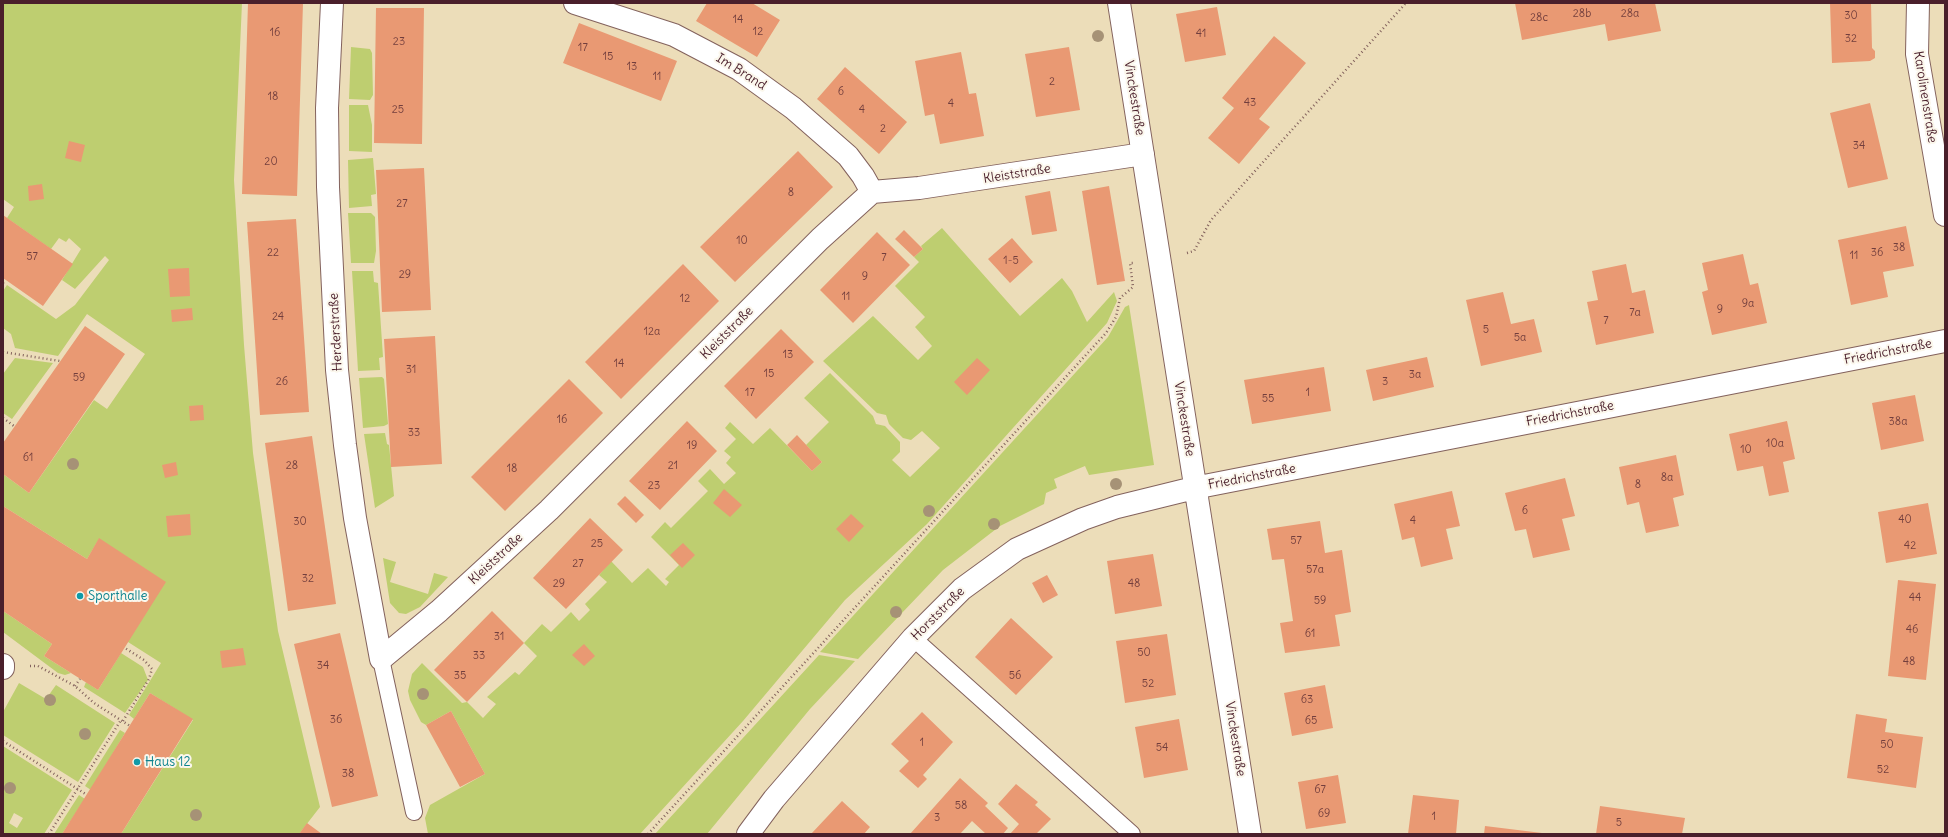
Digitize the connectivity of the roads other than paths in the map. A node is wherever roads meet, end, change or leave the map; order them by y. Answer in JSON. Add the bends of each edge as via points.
{"nodes":[{"id":1,"x":332,"y":3,"type":"edge"},
{"id":2,"x":575,"y":3,"type":"edge"},
{"id":3,"x":1119,"y":3,"type":"edge"},
{"id":4,"x":1918,"y":3,"type":"edge"},
{"id":5,"x":1143,"y":154,"type":"junction"},
{"id":6,"x":872,"y":192,"type":"junction"},
{"id":7,"x":1945,"y":215,"type":"edge"},
{"id":8,"x":1945,"y":341,"type":"edge"},
{"id":9,"x":1194,"y":488,"type":"junction"},
{"id":10,"x":913,"y":638,"type":"junction"},
{"id":11,"x":380,"y":659,"type":"junction"},
{"id":12,"x":414,"y":812,"type":"dead end"},
{"id":13,"x":748,"y":834,"type":"edge"},
{"id":14,"x":1132,"y":834,"type":"edge"},
{"id":15,"x":1250,"y":834,"type":"edge"}],
"edges":[{"from":1,"to":11,"type":"street","name":"Herderstraße","via":[[327,108],[328,187],[338,370],[354,511]]},
{"from":2,"to":6,"type":"street","name":"Im Brand","via":[[674,35],[739,69],[793,108],[848,156]]},
{"from":3,"to":5,"type":"street","name":"Vinckestraße"},
{"from":4,"to":7,"type":"street","name":"Karolinenstraße","via":[[1917,54]]},
{"from":5,"to":6,"type":"street","name":"Kleiststraße","via":[[919,188]]},
{"from":5,"to":9,"type":"street","name":"Vinckestraße"},
{"from":6,"to":11,"type":"street","name":"Kleiststraße","via":[[820,239],[549,510],[439,611]]},
{"from":8,"to":9,"type":"street","name":"Friedrichstraße"},
{"from":9,"to":10,"type":"street","name":"Horststraße","via":[[1117,507],[1076,522],[1017,549],[962,589]]},
{"from":9,"to":15,"type":"street","name":"Vinckestraße"},
{"from":10,"to":13,"type":"street","name":"Horststraße","via":[[774,799]]},
{"from":10,"to":14,"type":"lane"},
{"from":11,"to":12,"type":"lane"}]}
